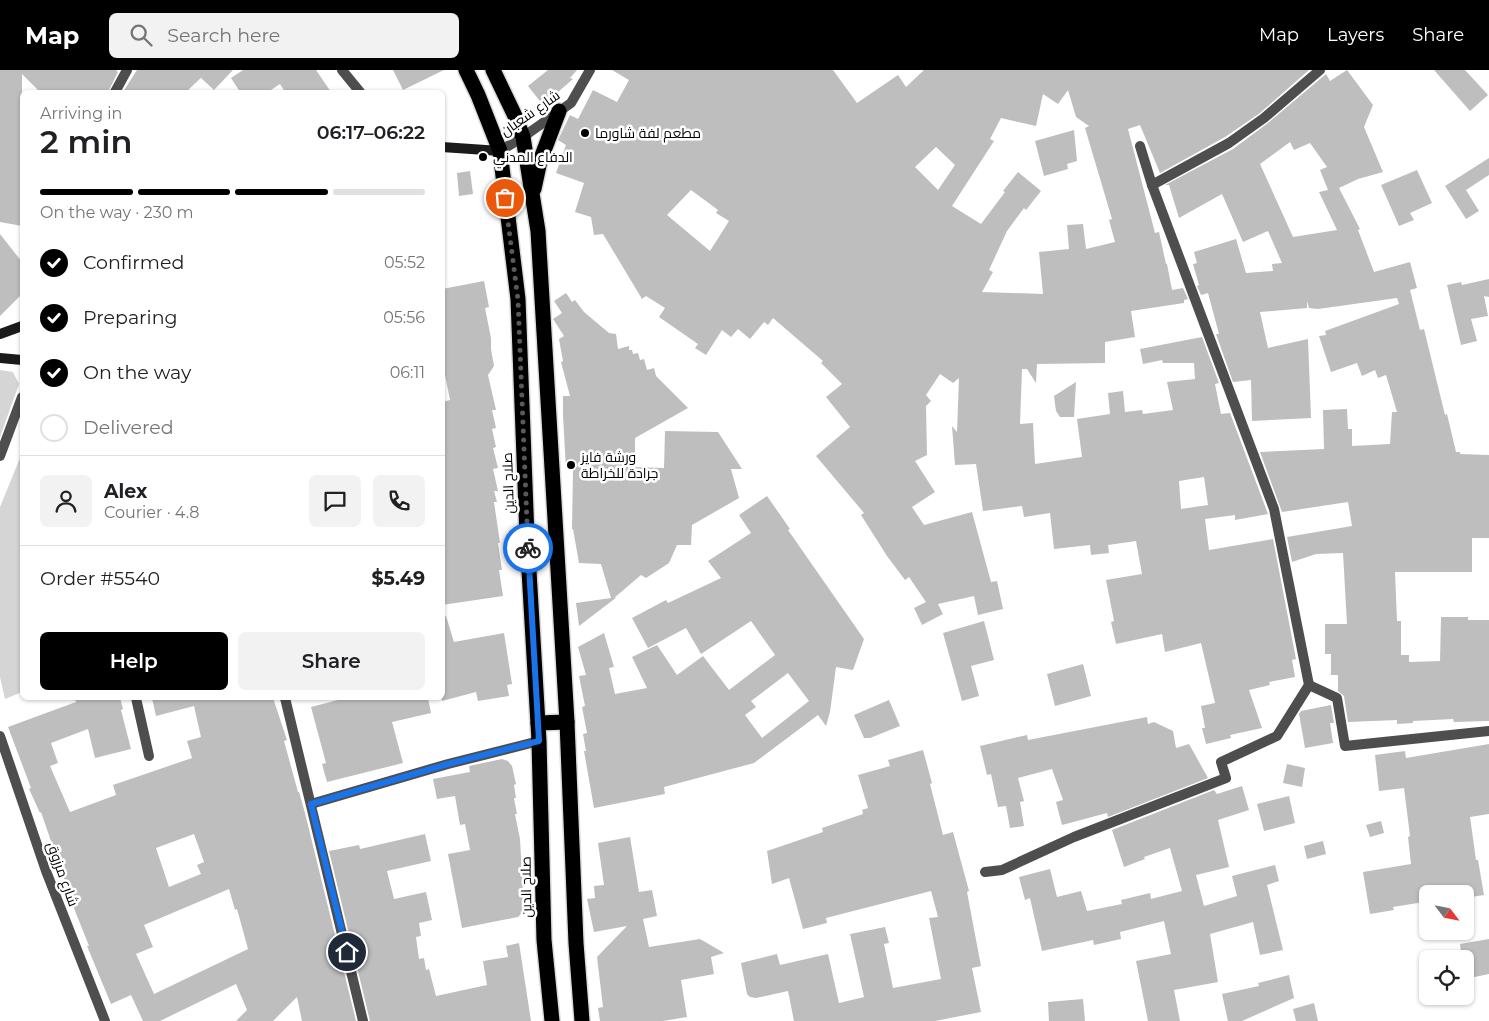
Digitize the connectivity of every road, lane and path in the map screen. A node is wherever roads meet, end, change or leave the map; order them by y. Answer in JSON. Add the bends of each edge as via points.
{"nodes":[{"id":1,"x":127,"y":70,"type":"edge"},
{"id":2,"x":342,"y":70,"type":"edge"},
{"id":3,"x":466,"y":70,"type":"edge"},
{"id":4,"x":493,"y":70,"type":"edge"},
{"id":5,"x":590,"y":70,"type":"edge"},
{"id":6,"x":1320,"y":70,"type":"edge"},
{"id":7,"x":116,"y":90,"type":"edge"},
{"id":8,"x":358,"y":90,"type":"edge"},
{"id":9,"x":559,"y":111,"type":"junction"},
{"id":10,"x":522,"y":137,"type":"junction"},
{"id":11,"x":1140,"y":146,"type":"dead end"},
{"id":12,"x":445,"y":147,"type":"edge"},
{"id":13,"x":500,"y":151,"type":"junction"},
{"id":14,"x":1152,"y":185,"type":"junction"},
{"id":15,"x":533,"y":197,"type":"junction"},
{"id":16,"x":20,"y":327,"type":"edge"},
{"id":17,"x":0,"y":334,"type":"edge"},
{"id":18,"x":0,"y":358,"type":"edge"},
{"id":19,"x":20,"y":360,"type":"edge"},
{"id":20,"x":20,"y":402,"type":"edge"},
{"id":21,"x":0,"y":456,"type":"edge"},
{"id":22,"x":1309,"y":685,"type":"junction"},
{"id":23,"x":136,"y":700,"type":"edge"},
{"id":24,"x":285,"y":700,"type":"edge"},
{"id":25,"x":567,"y":722,"type":"junction"},
{"id":26,"x":538,"y":723,"type":"junction"},
{"id":27,"x":1489,"y":731,"type":"edge"},
{"id":28,"x":0,"y":736,"type":"edge"},
{"id":29,"x":539,"y":741,"type":"junction"},
{"id":30,"x":149,"y":756,"type":"dead end"},
{"id":31,"x":311,"y":804,"type":"junction"},
{"id":32,"x":985,"y":872,"type":"dead end"},
{"id":33,"x":105,"y":1021,"type":"edge"},
{"id":34,"x":364,"y":1021,"type":"edge"},
{"id":35,"x":552,"y":1021,"type":"edge"},
{"id":36,"x":582,"y":1021,"type":"edge"}],
"edges":[{"from":1,"to":7,"type":"street"},
{"from":2,"to":8,"type":"street"},
{"from":3,"to":13,"type":"highway","name":"صلاح الدين"},
{"from":4,"to":10,"type":"highway"},
{"from":5,"to":9,"type":"street","name":"شارع شعبان","via":[[571,103]]},
{"from":6,"to":14,"type":"street","via":[[1229,143]]},
{"from":9,"to":10,"type":"street","name":"شارع شعبان"},
{"from":9,"to":15,"type":"highway","via":[[540,161]]},
{"from":10,"to":13,"type":"street","name":"شارع شعبان"},
{"from":10,"to":15,"type":"highway"},
{"from":11,"to":14,"type":"street"},
{"from":12,"to":13,"type":"street"},
{"from":13,"to":26,"type":"highway","name":"صلاح الدين","via":[[518,300]]},
{"from":14,"to":22,"type":"street","via":[[1274,509]]},
{"from":15,"to":25,"type":"highway","via":[[539,238]]},
{"from":16,"to":17,"type":"street"},
{"from":18,"to":19,"type":"street"},
{"from":20,"to":21,"type":"street"},
{"from":22,"to":27,"type":"street","via":[[1337,698],[1345,746]]},
{"from":22,"to":32,"type":"street","via":[[1277,736],[1221,762],[1226,778],[1074,836],[1002,870]]},
{"from":23,"to":30,"type":"street"},
{"from":24,"to":31,"type":"street"},
{"from":25,"to":26,"type":"highway"},
{"from":25,"to":36,"type":"highway"},
{"from":26,"to":29,"type":"highway","name":"صلاح الدين"},
{"from":28,"to":33,"type":"street","name":"شارع مرزوق","via":[[46,871]]},
{"from":29,"to":31,"type":"street"},
{"from":29,"to":35,"type":"highway","name":"صلاح الدين","via":[[544,940]]},
{"from":31,"to":34,"type":"street"}]}
